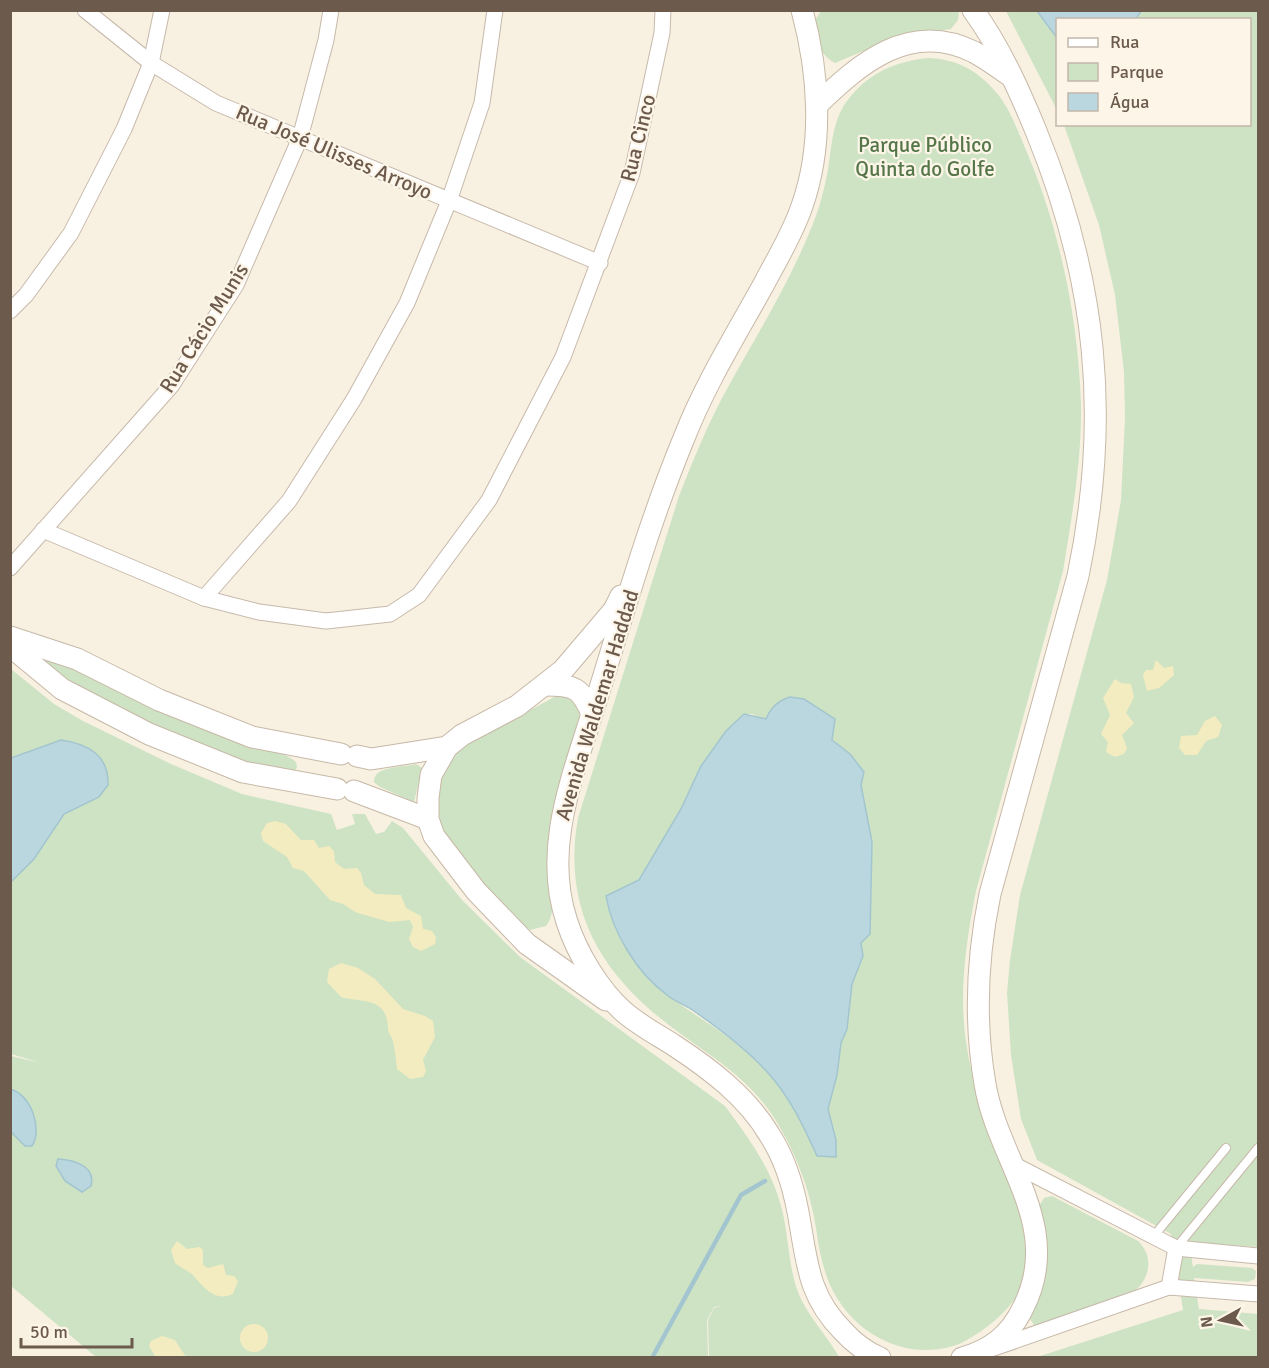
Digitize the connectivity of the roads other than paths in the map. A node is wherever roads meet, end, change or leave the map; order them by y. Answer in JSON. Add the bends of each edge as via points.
{"nodes":[{"id":1,"x":85,"y":10,"type":"edge"},
{"id":2,"x":162,"y":10,"type":"edge"},
{"id":3,"x":332,"y":10,"type":"edge"},
{"id":4,"x":495,"y":10,"type":"edge"},
{"id":5,"x":663,"y":10,"type":"edge"},
{"id":6,"x":802,"y":10,"type":"edge"},
{"id":7,"x":973,"y":10,"type":"edge"},
{"id":8,"x":151,"y":63,"type":"junction"},
{"id":9,"x":1012,"y":76,"type":"junction"},
{"id":10,"x":817,"y":105,"type":"junction"},
{"id":11,"x":300,"y":138,"type":"junction"},
{"id":12,"x":449,"y":201,"type":"junction"},
{"id":13,"x":600,"y":263,"type":"junction"},
{"id":14,"x":10,"y":311,"type":"edge"},
{"id":15,"x":60,"y":512,"type":"junction"},
{"id":16,"x":43,"y":530,"type":"junction"},
{"id":17,"x":72,"y":541,"type":"junction"},
{"id":18,"x":645,"y":547,"type":"junction"},
{"id":19,"x":10,"y":568,"type":"edge"},
{"id":20,"x":204,"y":598,"type":"junction"},
{"id":21,"x":10,"y":637,"type":"edge"},
{"id":22,"x":10,"y":646,"type":"edge"},
{"id":23,"x":546,"y":685,"type":"junction"},
{"id":24,"x":592,"y":714,"type":"junction"},
{"id":25,"x":447,"y":747,"type":"junction"},
{"id":26,"x":311,"y":750,"type":"junction"},
{"id":27,"x":356,"y":756,"type":"junction"},
{"id":28,"x":305,"y":785,"type":"junction"},
{"id":29,"x":352,"y":791,"type":"junction"},
{"id":30,"x":428,"y":819,"type":"junction"},
{"id":31,"x":622,"y":1011,"type":"junction"},
{"id":32,"x":1226,"y":1148,"type":"dead end"},
{"id":33,"x":1258,"y":1148,"type":"edge"},
{"id":34,"x":1011,"y":1163,"type":"junction"},
{"id":35,"x":1152,"y":1238,"type":"junction"},
{"id":36,"x":1176,"y":1248,"type":"junction"},
{"id":37,"x":1258,"y":1256,"type":"edge"},
{"id":38,"x":1169,"y":1287,"type":"junction"},
{"id":39,"x":1258,"y":1294,"type":"edge"},
{"id":40,"x":968,"y":1356,"type":"edge"},
{"id":41,"x":876,"y":1357,"type":"edge"}],
"edges":[{"from":1,"to":8,"type":"street","name":"Rua José Ulisses Arroyo"},
{"from":2,"to":8,"type":"street"},
{"from":3,"to":11,"type":"street","name":"Rua Cácio Munis"},
{"from":4,"to":12,"type":"street","via":[[482,103]]},
{"from":5,"to":13,"type":"street","name":"Rua Cinco","via":[[662,33],[632,173]]},
{"from":6,"to":10,"type":"main road","name":"Avenida Waldemar Haddad"},
{"from":7,"to":9,"type":"main road"},
{"from":8,"to":11,"type":"street","name":"Rua José Ulisses Arroyo","via":[[216,103]]},
{"from":8,"to":14,"type":"street","via":[[124,129],[71,233]]},
{"from":9,"to":10,"type":"main road","via":[[974,52],[951,44],[910,44],[866,61]]},
{"from":9,"to":34,"type":"main road","via":[[1055,179],[1084,285],[1096,404],[1089,522],[1078,576],[990,894],[980,948],[978,999],[985,1086]]},
{"from":10,"to":18,"type":"main road","name":"Avenida Waldemar Haddad","via":[[803,205],[706,389],[684,437]]},
{"from":11,"to":12,"type":"street","name":"Rua José Ulisses Arroyo"},
{"from":11,"to":15,"type":"street","name":"Rua Cácio Munis","via":[[236,285],[172,385]]},
{"from":12,"to":13,"type":"street","name":"Rua José Ulisses Arroyo"},
{"from":12,"to":20,"type":"street","via":[[407,303],[354,399],[289,501]]},
{"from":13,"to":20,"type":"street","name":"Rua Cinco","via":[[563,357],[489,500],[418,595],[390,614],[326,621],[259,612]]},
{"from":15,"to":16,"type":"street","name":"Rua Cácio Munis"},
{"from":15,"to":17,"type":"street"},
{"from":16,"to":17,"type":"street","name":"Rua Cinco"},
{"from":16,"to":19,"type":"street","name":"Rua Cácio Munis"},
{"from":17,"to":20,"type":"street","name":"Rua Cinco"},
{"from":18,"to":23,"type":"main road","via":[[614,610]]},
{"from":18,"to":24,"type":"main road","name":"Avenida Waldemar Haddad"},
{"from":21,"to":26,"type":"main road","via":[[77,659],[159,700],[252,737]]},
{"from":22,"to":28,"type":"main road","via":[[62,689],[149,734],[243,772]]},
{"from":23,"to":24,"type":"main road","via":[[577,689]]},
{"from":23,"to":25,"type":"main road"},
{"from":24,"to":31,"type":"main road","name":"Avenida Waldemar Haddad","via":[[561,814],[560,896],[567,924],[582,955]]},
{"from":25,"to":27,"type":"main road"},
{"from":25,"to":30,"type":"main road","via":[[431,775]]},
{"from":26,"to":27,"type":"main road"},
{"from":26,"to":28,"type":"main road"},
{"from":27,"to":29,"type":"main road"},
{"from":28,"to":29,"type":"main road"},
{"from":29,"to":30,"type":"main road"},
{"from":30,"to":31,"type":"main road","via":[[442,850],[504,922],[527,944]]},
{"from":31,"to":41,"type":"main road","name":"Avenida Waldemar Haddad","via":[[714,1074],[768,1132],[787,1171],[816,1295],[829,1317],[849,1338]]},
{"from":32,"to":35,"type":"lane"},
{"from":33,"to":36,"type":"lane"},
{"from":34,"to":35,"type":"street"},
{"from":34,"to":40,"type":"main road","via":[[1030,1206],[1038,1256],[1029,1297],[1017,1321],[996,1344]]},
{"from":35,"to":36,"type":"street"},
{"from":36,"to":37,"type":"street"},
{"from":36,"to":38,"type":"street"},
{"from":38,"to":39,"type":"street"},
{"from":38,"to":40,"type":"street"}]}
